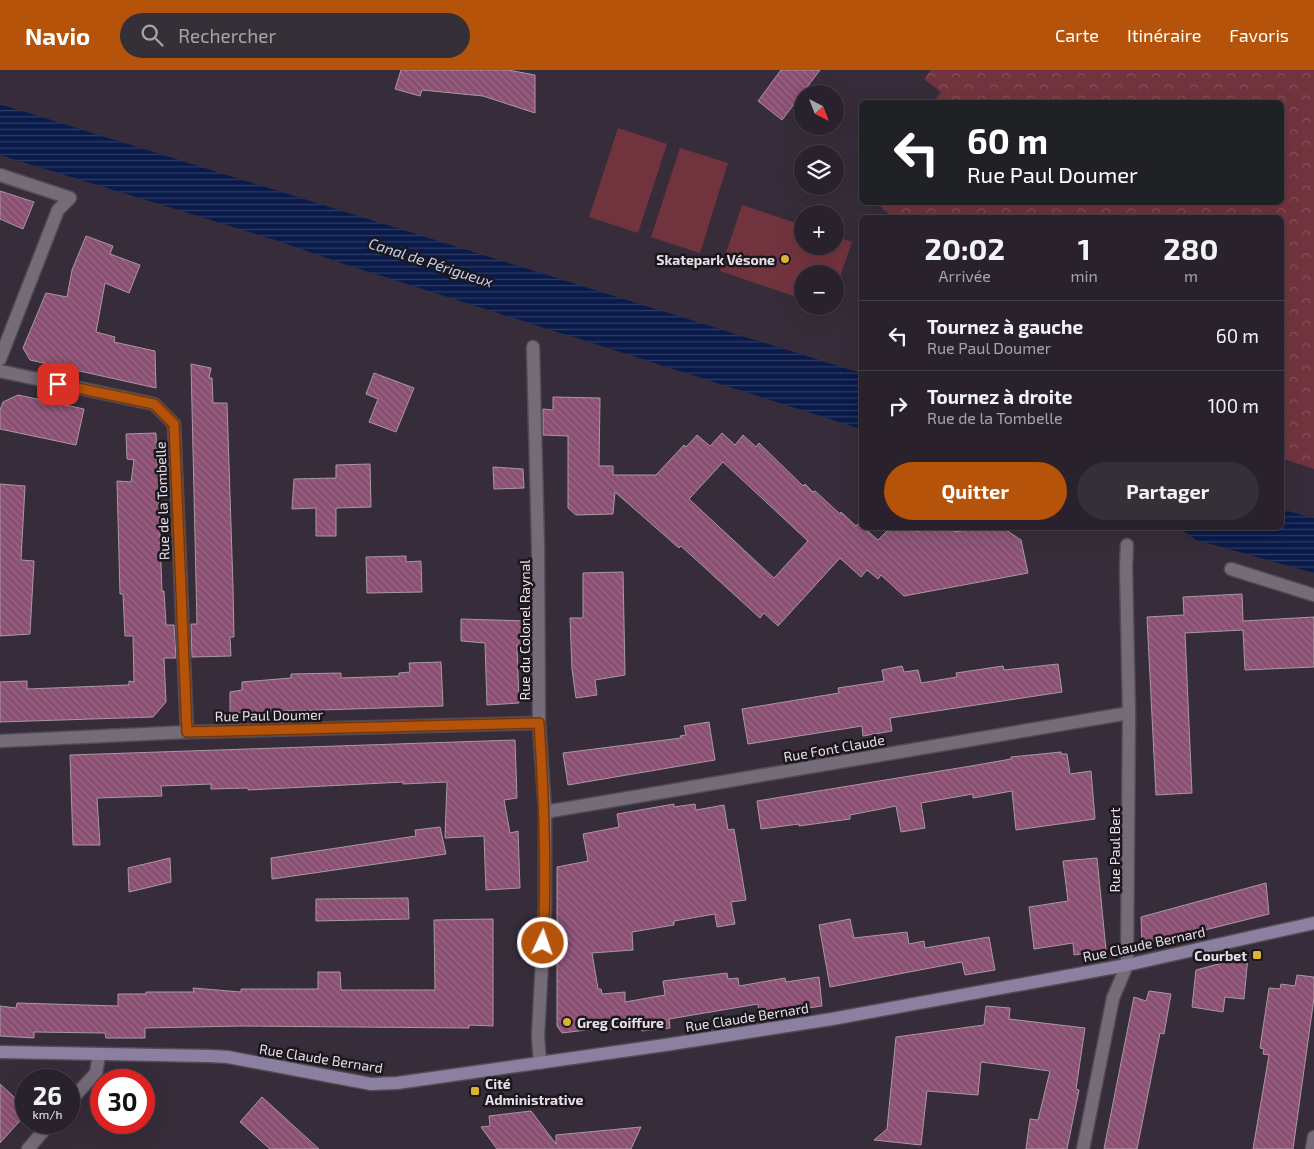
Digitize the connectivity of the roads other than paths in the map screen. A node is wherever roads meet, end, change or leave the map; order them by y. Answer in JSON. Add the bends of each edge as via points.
{"nodes":[{"id":1,"x":0,"y":175,"type":"edge"},
{"id":2,"x":533,"y":347,"type":"dead end"},
{"id":3,"x":0,"y":359,"type":"edge"},
{"id":4,"x":0,"y":371,"type":"edge"},
{"id":5,"x":1127,"y":545,"type":"dead end"},
{"id":6,"x":1231,"y":569,"type":"dead end"},
{"id":7,"x":1314,"y":595,"type":"edge"},
{"id":8,"x":1129,"y":713,"type":"junction"},
{"id":9,"x":539,"y":723,"type":"junction"},
{"id":10,"x":187,"y":732,"type":"junction"},
{"id":11,"x":0,"y":741,"type":"edge"},
{"id":12,"x":545,"y":812,"type":"junction"},
{"id":13,"x":1314,"y":923,"type":"edge"},
{"id":14,"x":1127,"y":965,"type":"junction"},
{"id":15,"x":0,"y":1052,"type":"edge"},
{"id":16,"x":99,"y":1055,"type":"junction"},
{"id":17,"x":540,"y":1063,"type":"junction"},
{"id":18,"x":80,"y":1090,"type":"edge"},
{"id":19,"x":40,"y":1134,"type":"edge"},
{"id":20,"x":1314,"y":1137,"type":"edge"},
{"id":21,"x":28,"y":1149,"type":"edge"},
{"id":22,"x":1084,"y":1149,"type":"edge"},
{"id":23,"x":1312,"y":1149,"type":"edge"}],
"edges":[{"from":1,"to":3,"type":"street","via":[[70,198],[58,210]]},
{"from":2,"to":9,"type":"street","name":"Rue du Colonel Raynal"},
{"from":4,"to":10,"type":"street","name":"Rue de la Tombelle","via":[[154,404],[174,424]]},
{"from":5,"to":8,"type":"street","name":"Rue Paul Bert"},
{"from":6,"to":7,"type":"street"},
{"from":8,"to":12,"type":"street","name":"Rue Font Claude"},
{"from":8,"to":14,"type":"street","name":"Rue Paul Bert"},
{"from":9,"to":10,"type":"street","name":"Rue Paul Doumer"},
{"from":9,"to":12,"type":"street","name":"Rue du Colonel Raynal"},
{"from":10,"to":11,"type":"street","name":"Rue Paul Doumer"},
{"from":12,"to":17,"type":"street","name":"Rue du Colonel Raynal","via":[[545,906],[538,1036]]},
{"from":13,"to":14,"type":"main road","name":"Rue Claude Bernard"},
{"from":14,"to":17,"type":"main road","name":"Rue Claude Bernard","via":[[832,1019]]},
{"from":14,"to":22,"type":"street","name":"Rue Paul Bert","via":[[1113,998]]},
{"from":15,"to":16,"type":"main road","name":"Rue Claude Bernard"},
{"from":16,"to":17,"type":"main road","name":"Rue Claude Bernard","via":[[228,1057],[384,1084]]},
{"from":16,"to":18,"type":"street","via":[[96,1073]]},
{"from":19,"to":21,"type":"street"},
{"from":20,"to":23,"type":"street"}]}
